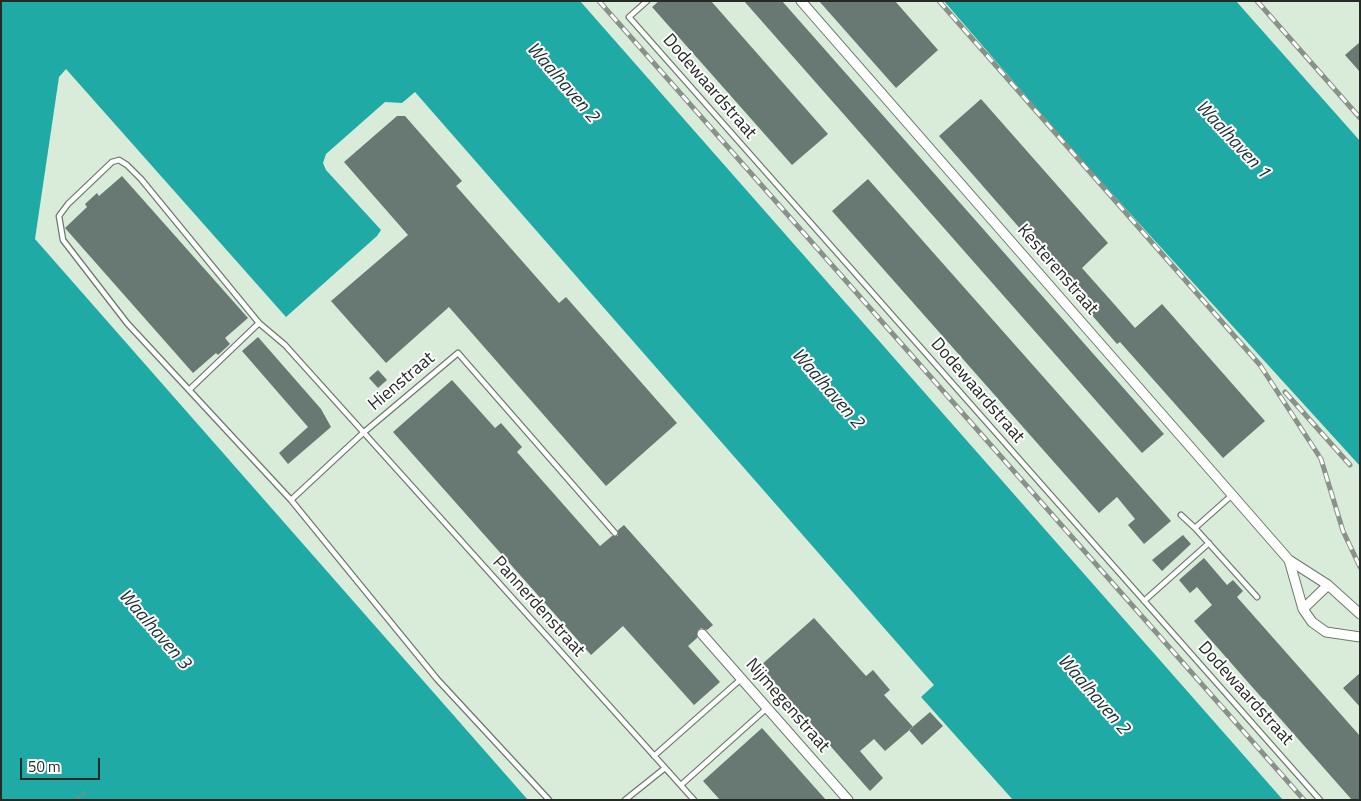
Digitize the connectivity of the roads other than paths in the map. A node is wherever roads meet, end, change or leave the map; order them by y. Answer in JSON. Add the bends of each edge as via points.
{"nodes":[{"id":1,"x":647,"y":1,"type":"edge"},
{"id":2,"x":800,"y":1,"type":"edge"},
{"id":3,"x":259,"y":323,"type":"junction"},
{"id":4,"x":190,"y":390,"type":"junction"},
{"id":5,"x":363,"y":433,"type":"junction"},
{"id":6,"x":1232,"y":495,"type":"junction"},
{"id":7,"x":291,"y":500,"type":"junction"},
{"id":8,"x":1181,"y":515,"type":"dead end"},
{"id":9,"x":1195,"y":528,"type":"junction"},
{"id":10,"x":615,"y":533,"type":"dead end"},
{"id":11,"x":1209,"y":543,"type":"junction"},
{"id":12,"x":1289,"y":560,"type":"junction"},
{"id":13,"x":1328,"y":585,"type":"junction"},
{"id":14,"x":1257,"y":597,"type":"dead end"},
{"id":15,"x":1144,"y":601,"type":"junction"},
{"id":16,"x":1303,"y":608,"type":"junction"},
{"id":17,"x":1360,"y":614,"type":"edge"},
{"id":18,"x":702,"y":634,"type":"dead end"},
{"id":19,"x":1360,"y":637,"type":"edge"},
{"id":20,"x":741,"y":679,"type":"junction"},
{"id":21,"x":767,"y":708,"type":"junction"},
{"id":22,"x":654,"y":756,"type":"junction"},
{"id":23,"x":665,"y":768,"type":"junction"},
{"id":24,"x":681,"y":785,"type":"junction"},
{"id":25,"x":549,"y":800,"type":"edge"},
{"id":26,"x":625,"y":800,"type":"edge"},
{"id":27,"x":694,"y":800,"type":"edge"},
{"id":28,"x":848,"y":800,"type":"edge"},
{"id":29,"x":1320,"y":800,"type":"edge"}],
"edges":[{"from":1,"to":15,"type":"lane","name":"Dodewaardstraat","via":[[629,17]]},
{"from":2,"to":6,"type":"street","name":"Kesterenstraat"},
{"from":3,"to":4,"type":"lane"},
{"from":3,"to":4,"type":"lane","name":"Pannerdenstraat","via":[[141,179],[119,160],[112,162],[68,204],[59,216],[63,240],[127,323]]},
{"from":3,"to":5,"type":"lane","name":"Pannerdenstraat","via":[[285,345]]},
{"from":4,"to":7,"type":"lane"},
{"from":5,"to":7,"type":"lane","name":"Hienstraat"},
{"from":5,"to":10,"type":"lane","name":"Hienstraat","via":[[458,353]]},
{"from":5,"to":22,"type":"lane","name":"Pannerdenstraat"},
{"from":6,"to":9,"type":"lane"},
{"from":6,"to":12,"type":"street","name":"Kesterenstraat"},
{"from":7,"to":25,"type":"lane","via":[[437,679]]},
{"from":8,"to":9,"type":"lane"},
{"from":9,"to":11,"type":"lane"},
{"from":11,"to":14,"type":"lane"},
{"from":11,"to":15,"type":"lane"},
{"from":12,"to":13,"type":"street","name":"Kesterenstraat"},
{"from":12,"to":16,"type":"street","name":"Kesterenstraat"},
{"from":13,"to":16,"type":"street"},
{"from":13,"to":17,"type":"street","name":"Kesterenstraat"},
{"from":15,"to":29,"type":"lane","name":"Dodewaardstraat"},
{"from":16,"to":19,"type":"street","name":"Kesterenstraat","via":[[1312,622],[1326,632]]},
{"from":18,"to":20,"type":"street","name":"Nijmegenstraat"},
{"from":20,"to":21,"type":"street","name":"Nijmegenstraat"},
{"from":20,"to":22,"type":"lane"},
{"from":21,"to":24,"type":"lane"},
{"from":21,"to":28,"type":"street","name":"Nijmegenstraat"},
{"from":22,"to":23,"type":"lane","name":"Pannerdenstraat"},
{"from":23,"to":24,"type":"lane","name":"Pannerdenstraat"},
{"from":23,"to":26,"type":"lane"},
{"from":24,"to":27,"type":"lane","name":"Pannerdenstraat"}]}
